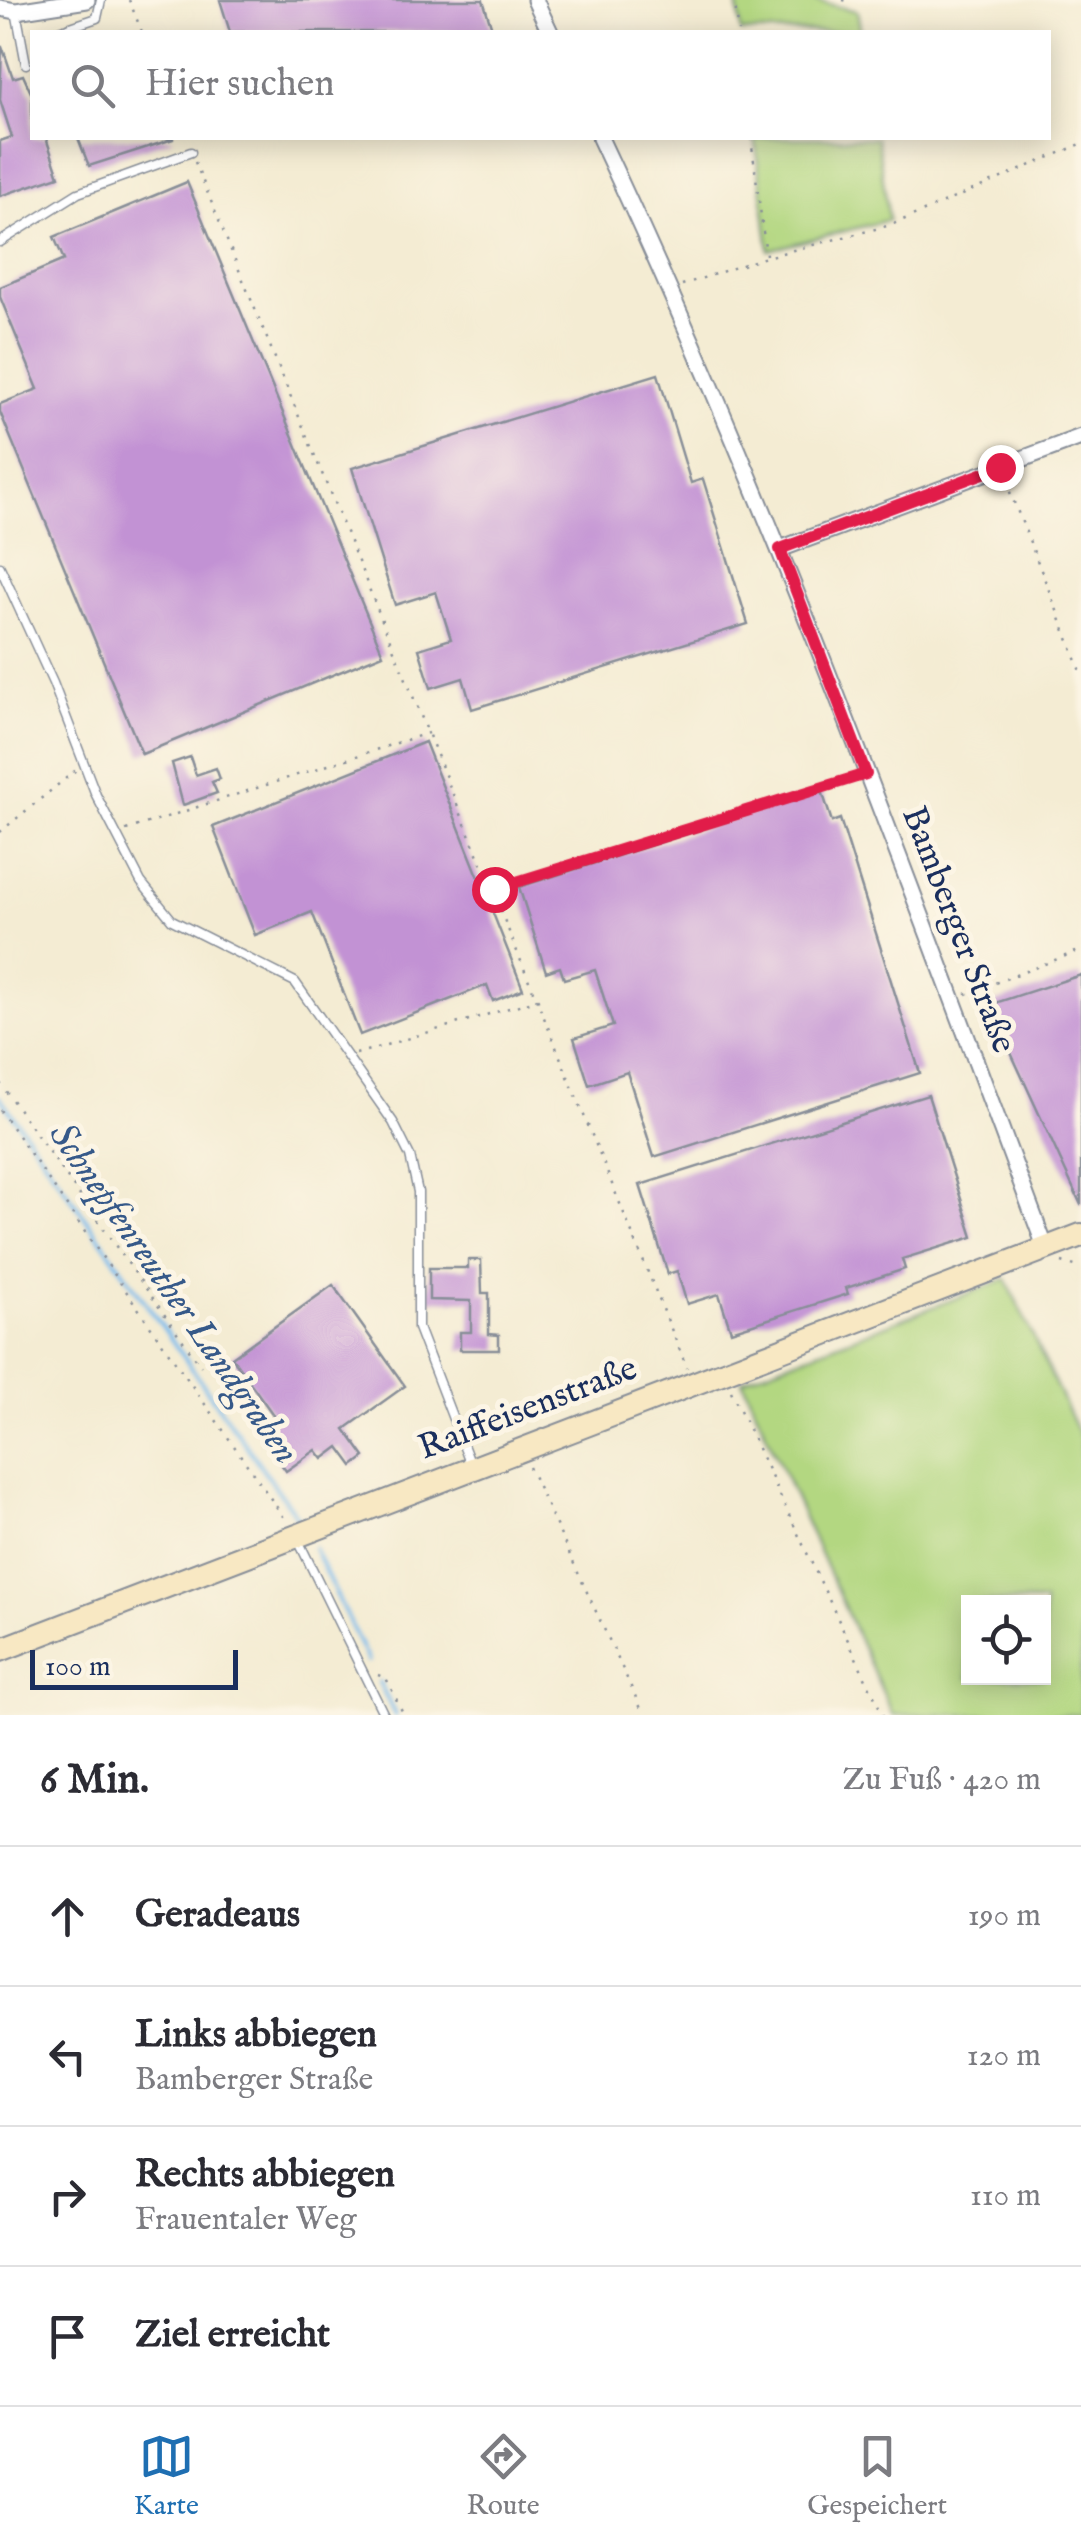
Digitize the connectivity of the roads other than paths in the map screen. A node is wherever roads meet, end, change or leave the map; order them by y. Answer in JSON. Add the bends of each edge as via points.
{"nodes":[{"id":1,"x":86,"y":0,"type":"edge"},
{"id":2,"x":101,"y":0,"type":"edge"},
{"id":3,"x":535,"y":0,"type":"edge"},
{"id":4,"x":8,"y":10,"type":"edge"},
{"id":5,"x":62,"y":30,"type":"edge"},
{"id":6,"x":549,"y":30,"type":"edge"},
{"id":7,"x":30,"y":36,"type":"edge"},
{"id":8,"x":19,"y":38,"type":"junction"},
{"id":9,"x":26,"y":64,"type":"dead end"},
{"id":10,"x":601,"y":140,"type":"edge"},
{"id":11,"x":191,"y":152,"type":"road end"},
{"id":12,"x":0,"y":242,"type":"edge"},
{"id":13,"x":1081,"y":436,"type":"edge"},
{"id":14,"x":780,"y":549,"type":"junction"},
{"id":15,"x":0,"y":567,"type":"edge"},
{"id":16,"x":1081,"y":1235,"type":"edge"},
{"id":17,"x":1046,"y":1249,"type":"junction"},
{"id":18,"x":472,"y":1468,"type":"junction"},
{"id":19,"x":296,"y":1536,"type":"junction"},
{"id":20,"x":0,"y":1650,"type":"edge"},
{"id":21,"x":384,"y":1715,"type":"edge"}],
"edges":[{"from":1,"to":4,"type":"street"},
{"from":2,"to":5,"type":"lane","via":[[96,18]]},
{"from":3,"to":6,"type":"street"},
{"from":4,"to":8,"type":"lane"},
{"from":7,"to":8,"type":"lane"},
{"from":8,"to":9,"type":"lane"},
{"from":10,"to":14,"type":"street","name":"Bamberger Straße"},
{"from":11,"to":12,"type":"lane","via":[[78,193]]},
{"from":13,"to":14,"type":"street"},
{"from":14,"to":17,"type":"street","name":"Bamberger Straße"},
{"from":15,"to":18,"type":"lane","via":[[141,882],[172,920],[294,982],[393,1122],[418,1192],[418,1328]]},
{"from":16,"to":17,"type":"street","name":"Raiffeisenstraße"},
{"from":17,"to":18,"type":"street","name":"Raiffeisenstraße"},
{"from":18,"to":19,"type":"street","name":"Raiffeisenstraße"},
{"from":19,"to":20,"type":"street","name":"Raiffeisenstraße"},
{"from":19,"to":21,"type":"lane"}]}
